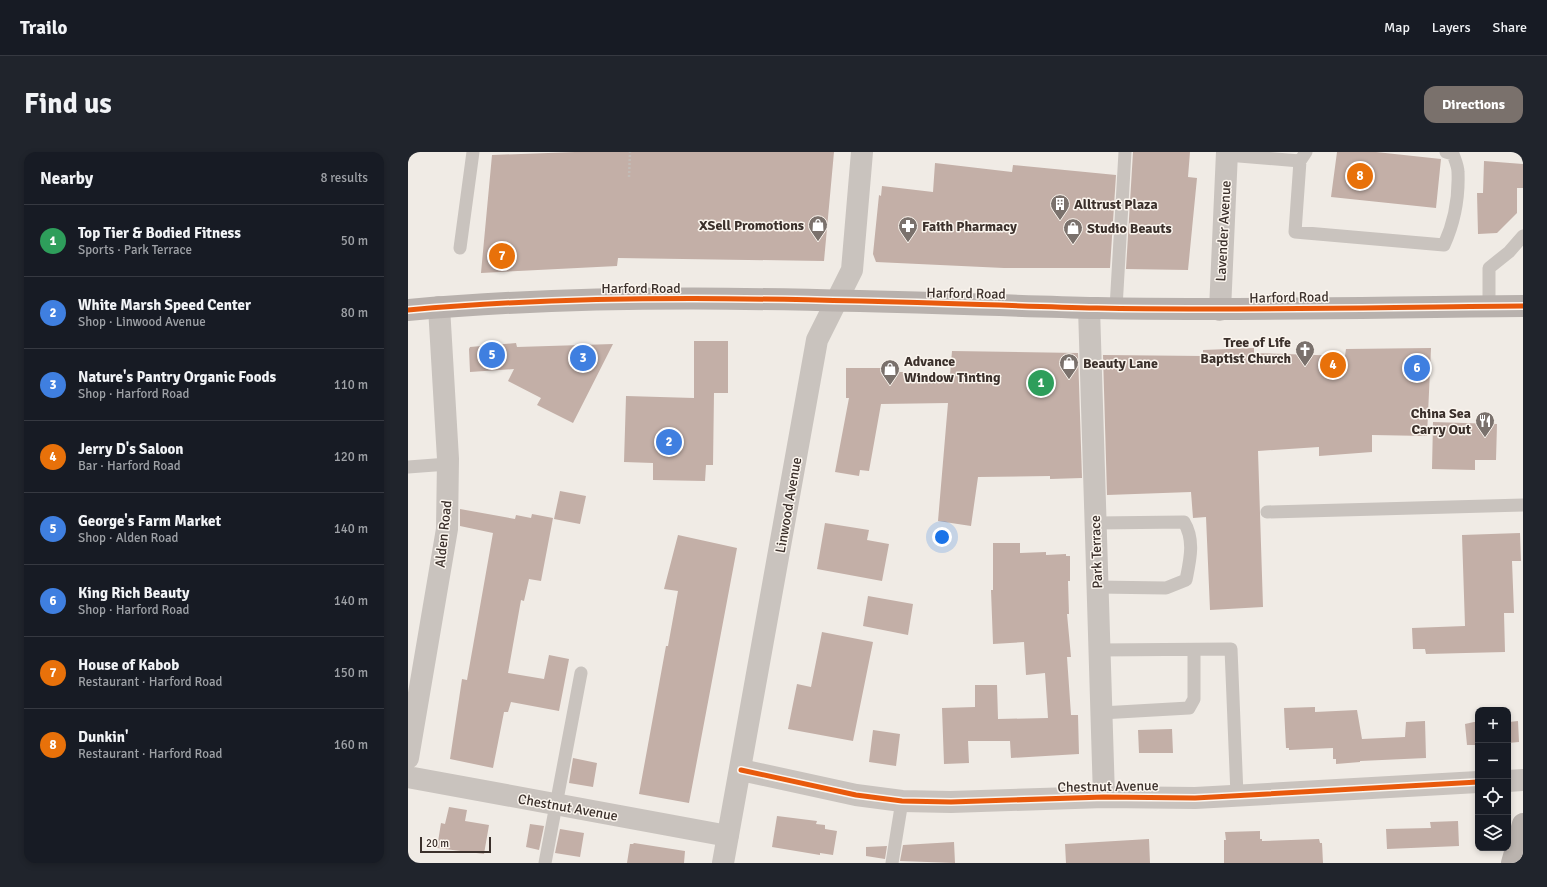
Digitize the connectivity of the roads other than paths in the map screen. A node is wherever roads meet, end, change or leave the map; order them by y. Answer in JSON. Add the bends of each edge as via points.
{"nodes":[{"id":1,"x":473,"y":152,"type":"edge"},
{"id":2,"x":862,"y":152,"type":"edge"},
{"id":3,"x":1125,"y":152,"type":"edge"},
{"id":4,"x":1446,"y":152,"type":"edge"},
{"id":5,"x":1227,"y":154,"type":"edge"},
{"id":6,"x":1303,"y":157,"type":"edge"},
{"id":7,"x":1523,"y":236,"type":"edge"},
{"id":8,"x":460,"y":248,"type":"dead end"},
{"id":9,"x":836,"y":302,"type":"junction"},
{"id":10,"x":1523,"y":306,"type":"edge"},
{"id":11,"x":439,"y":307,"type":"junction"},
{"id":12,"x":1490,"y":307,"type":"junction"},
{"id":13,"x":1089,"y":308,"type":"junction"},
{"id":14,"x":1116,"y":308,"type":"junction"},
{"id":15,"x":408,"y":310,"type":"edge"},
{"id":16,"x":1220,"y":310,"type":"junction"},
{"id":17,"x":448,"y":464,"type":"junction"},
{"id":18,"x":408,"y":467,"type":"edge"},
{"id":19,"x":1523,"y":505,"type":"edge"},
{"id":20,"x":1267,"y":512,"type":"dead end"},
{"id":21,"x":1096,"y":522,"type":"junction"},
{"id":22,"x":1097,"y":587,"type":"junction"},
{"id":23,"x":1099,"y":650,"type":"junction"},
{"id":24,"x":1194,"y":651,"type":"junction"},
{"id":25,"x":581,"y":673,"type":"dead end"},
{"id":26,"x":1101,"y":713,"type":"junction"},
{"id":27,"x":408,"y":758,"type":"edge"},
{"id":28,"x":741,"y":770,"type":"junction"},
{"id":29,"x":408,"y":777,"type":"edge"},
{"id":30,"x":1523,"y":780,"type":"edge"},
{"id":31,"x":1511,"y":781,"type":"edge"},
{"id":32,"x":1475,"y":782,"type":"edge"},
{"id":33,"x":1237,"y":795,"type":"junction"},
{"id":34,"x":1104,"y":797,"type":"junction"},
{"id":35,"x":902,"y":801,"type":"junction"},
{"id":36,"x":557,"y":805,"type":"junction"},
{"id":37,"x":1523,"y":824,"type":"edge"},
{"id":38,"x":728,"y":836,"type":"junction"},
{"id":39,"x":545,"y":863,"type":"edge"},
{"id":40,"x":723,"y":863,"type":"edge"},
{"id":41,"x":892,"y":863,"type":"edge"},
{"id":42,"x":1512,"y":863,"type":"edge"}],
"edges":[{"from":1,"to":8,"type":"lane"},
{"from":2,"to":9,"type":"street","name":"Linwood Avenue","via":[[852,270]]},
{"from":3,"to":14,"type":"lane"},
{"from":4,"to":6,"type":"lane","via":[[1453,154],[1458,171],[1455,208],[1450,232],[1444,245],[1295,232]]},
{"from":5,"to":6,"type":"lane"},
{"from":5,"to":16,"type":"street","name":"Lavender Avenue"},
{"from":7,"to":12,"type":"lane","via":[[1510,252],[1489,268]]},
{"from":9,"to":11,"type":"main road","name":"Harford Road","via":[[580,301]]},
{"from":9,"to":13,"type":"main road","name":"Harford Road"},
{"from":9,"to":28,"type":"street","name":"Linwood Avenue","via":[[817,340]]},
{"from":10,"to":12,"type":"main road","name":"Harford Road"},
{"from":11,"to":15,"type":"main road","name":"Harford Road"},
{"from":11,"to":17,"type":"street","name":"Alden Road"},
{"from":12,"to":16,"type":"main road","name":"Harford Road"},
{"from":13,"to":14,"type":"main road","name":"Harford Road"},
{"from":13,"to":21,"type":"street","name":"Park Terrace"},
{"from":14,"to":16,"type":"main road","name":"Harford Road"},
{"from":17,"to":18,"type":"lane"},
{"from":17,"to":27,"type":"street","name":"Alden Road","via":[[447,529]]},
{"from":19,"to":20,"type":"lane"},
{"from":21,"to":22,"type":"street","name":"Park Terrace"},
{"from":21,"to":22,"type":"lane","via":[[1184,522],[1190,532],[1191,555],[1186,580],[1166,588]]},
{"from":22,"to":23,"type":"street","name":"Park Terrace"},
{"from":23,"to":24,"type":"lane"},
{"from":23,"to":26,"type":"street","name":"Park Terrace"},
{"from":24,"to":26,"type":"lane","via":[[1194,699],[1189,708]]},
{"from":24,"to":33,"type":"lane","via":[[1231,649]]},
{"from":25,"to":36,"type":"lane"},
{"from":26,"to":34,"type":"street","name":"Park Terrace"},
{"from":28,"to":35,"type":"street","name":"Chestnut Avenue","via":[[848,794]]},
{"from":28,"to":38,"type":"street","name":"Linwood Avenue"},
{"from":29,"to":36,"type":"street","name":"Chestnut Avenue"},
{"from":30,"to":31,"type":"street"},
{"from":32,"to":33,"type":"street","name":"Chestnut Avenue"},
{"from":33,"to":34,"type":"street","name":"Chestnut Avenue","via":[[1195,798]]},
{"from":34,"to":35,"type":"street","name":"Chestnut Avenue"},
{"from":35,"to":41,"type":"lane"},
{"from":36,"to":38,"type":"street","name":"Chestnut Avenue"},
{"from":36,"to":39,"type":"lane"},
{"from":37,"to":42,"type":"main road"},
{"from":38,"to":40,"type":"street","name":"Linwood Avenue"}]}
